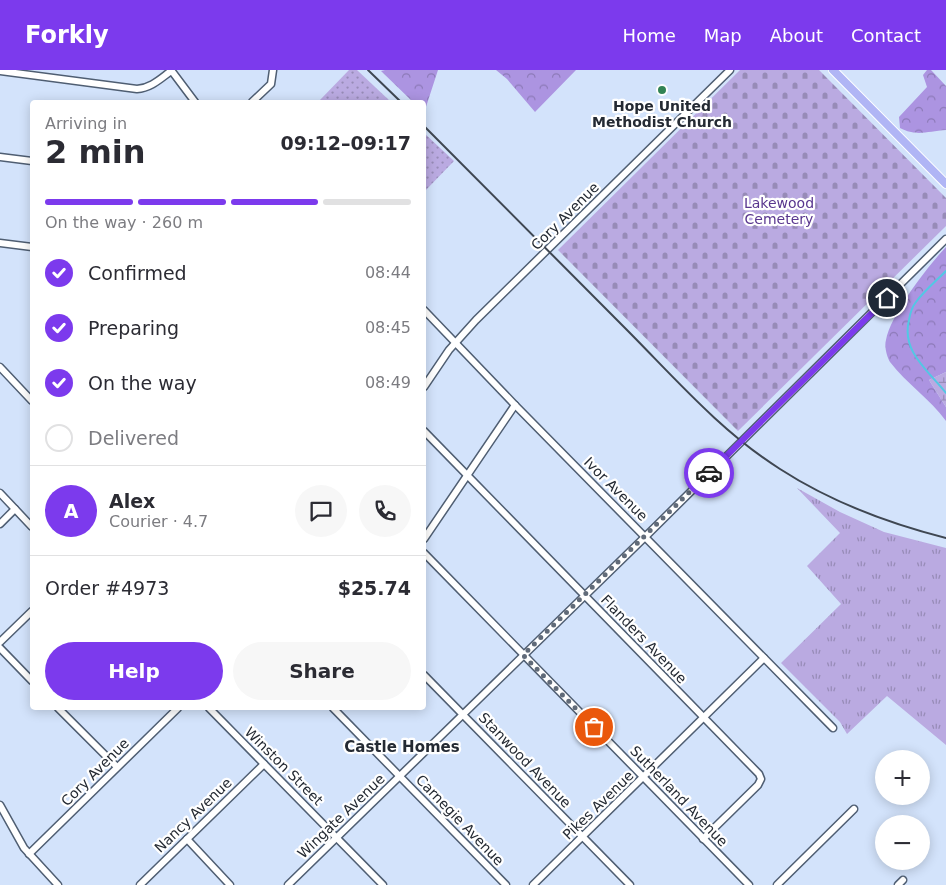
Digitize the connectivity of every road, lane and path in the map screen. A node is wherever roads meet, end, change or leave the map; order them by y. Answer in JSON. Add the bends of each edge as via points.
{"nodes":[{"id":1,"x":171,"y":70,"type":"edge"},
{"id":2,"x":274,"y":70,"type":"edge"},
{"id":3,"x":730,"y":70,"type":"edge"},
{"id":4,"x":833,"y":70,"type":"edge"},
{"id":5,"x":0,"y":71,"type":"edge"},
{"id":6,"x":194,"y":100,"type":"edge"},
{"id":7,"x":254,"y":100,"type":"edge"},
{"id":8,"x":0,"y":157,"type":"edge"},
{"id":9,"x":30,"y":161,"type":"edge"},
{"id":10,"x":946,"y":184,"type":"edge"},
{"id":11,"x":946,"y":239,"type":"edge"},
{"id":12,"x":0,"y":243,"type":"edge"},
{"id":13,"x":30,"y":247,"type":"edge"},
{"id":14,"x":426,"y":312,"type":"edge"},
{"id":15,"x":456,"y":342,"type":"junction"},
{"id":16,"x":0,"y":367,"type":"edge"},
{"id":17,"x":426,"y":384,"type":"edge"},
{"id":18,"x":30,"y":399,"type":"edge"},
{"id":19,"x":515,"y":405,"type":"junction"},
{"id":20,"x":426,"y":433,"type":"edge"},
{"id":21,"x":466,"y":474,"type":"junction"},
{"id":22,"x":0,"y":493,"type":"edge"},
{"id":23,"x":15,"y":509,"type":"junction"},
{"id":24,"x":0,"y":524,"type":"edge"},
{"id":25,"x":30,"y":524,"type":"edge"},
{"id":26,"x":426,"y":536,"type":"edge"},
{"id":27,"x":646,"y":536,"type":"junction"},
{"id":28,"x":426,"y":555,"type":"edge"},
{"id":29,"x":584,"y":595,"type":"junction"},
{"id":30,"x":30,"y":613,"type":"edge"},
{"id":31,"x":0,"y":642,"type":"edge"},
{"id":32,"x":0,"y":648,"type":"edge"},
{"id":33,"x":523,"y":655,"type":"junction"},
{"id":34,"x":764,"y":658,"type":"junction"},
{"id":35,"x":426,"y":677,"type":"edge"},
{"id":36,"x":30,"y":679,"type":"edge"},
{"id":37,"x":60,"y":710,"type":"edge"},
{"id":38,"x":176,"y":710,"type":"edge"},
{"id":39,"x":210,"y":710,"type":"edge"},
{"id":40,"x":335,"y":710,"type":"edge"},
{"id":41,"x":462,"y":714,"type":"junction"},
{"id":42,"x":704,"y":718,"type":"junction"},
{"id":43,"x":833,"y":728,"type":"dead end"},
{"id":44,"x":264,"y":764,"type":"junction"},
{"id":45,"x":117,"y":767,"type":"junction"},
{"id":46,"x":400,"y":776,"type":"junction"},
{"id":47,"x":643,"y":778,"type":"junction"},
{"id":48,"x":0,"y":805,"type":"edge"},
{"id":49,"x":854,"y":809,"type":"dead end"},
{"id":50,"x":337,"y":837,"type":"junction"},
{"id":51,"x":583,"y":837,"type":"junction"},
{"id":52,"x":187,"y":839,"type":"junction"},
{"id":53,"x":703,"y":839,"type":"junction"},
{"id":54,"x":29,"y":854,"type":"junction"},
{"id":55,"x":58,"y":885,"type":"edge"},
{"id":56,"x":140,"y":885,"type":"edge"},
{"id":57,"x":230,"y":885,"type":"edge"},
{"id":58,"x":288,"y":885,"type":"edge"},
{"id":59,"x":383,"y":885,"type":"edge"},
{"id":60,"x":506,"y":885,"type":"edge"},
{"id":61,"x":533,"y":885,"type":"edge"},
{"id":62,"x":630,"y":885,"type":"edge"},
{"id":63,"x":749,"y":885,"type":"edge"},
{"id":64,"x":777,"y":885,"type":"edge"}],
"edges":[{"from":1,"to":5,"type":"street","via":[[154,84],[137,89]]},
{"from":1,"to":6,"type":"street"},
{"from":2,"to":7,"type":"street","via":[[271,84]]},
{"from":3,"to":15,"type":"street","name":"Cory Avenue"},
{"from":4,"to":10,"type":"main road"},
{"from":8,"to":9,"type":"street"},
{"from":11,"to":27,"type":"street","name":"Wingate Avenue"},
{"from":12,"to":13,"type":"street"},
{"from":14,"to":15,"type":"street","name":"Ivor Avenue"},
{"from":15,"to":17,"type":"street","name":"Cory Avenue"},
{"from":15,"to":19,"type":"street","name":"Ivor Avenue"},
{"from":16,"to":18,"type":"street"},
{"from":19,"to":21,"type":"street"},
{"from":19,"to":27,"type":"street","name":"Ivor Avenue"},
{"from":20,"to":21,"type":"street","name":"Flanders Avenue"},
{"from":21,"to":26,"type":"street"},
{"from":21,"to":29,"type":"street","name":"Flanders Avenue"},
{"from":22,"to":23,"type":"street"},
{"from":23,"to":24,"type":"street"},
{"from":23,"to":25,"type":"street"},
{"from":27,"to":29,"type":"street","name":"Wingate Avenue"},
{"from":27,"to":34,"type":"street","name":"Ivor Avenue"},
{"from":28,"to":33,"type":"street","name":"Sutherland Avenue"},
{"from":29,"to":33,"type":"street","name":"Wingate Avenue"},
{"from":29,"to":42,"type":"street","name":"Flanders Avenue"},
{"from":30,"to":31,"type":"street"},
{"from":32,"to":36,"type":"street"},
{"from":33,"to":41,"type":"street","name":"Wingate Avenue"},
{"from":33,"to":47,"type":"street","name":"Sutherland Avenue"},
{"from":34,"to":42,"type":"street","name":"Pikes Avenue"},
{"from":34,"to":43,"type":"street","name":"Ivor Avenue"},
{"from":35,"to":41,"type":"street","name":"Stanwood Avenue"},
{"from":37,"to":45,"type":"street"},
{"from":38,"to":45,"type":"street","name":"Cory Avenue"},
{"from":39,"to":44,"type":"street","name":"Winston Street"},
{"from":40,"to":46,"type":"street","name":"Carnegie Avenue"},
{"from":41,"to":46,"type":"street","name":"Wingate Avenue"},
{"from":41,"to":51,"type":"street","name":"Stanwood Avenue"},
{"from":42,"to":47,"type":"street","name":"Pikes Avenue"},
{"from":42,"to":53,"type":"street","name":"Flanders Avenue","via":[[761,779]]},
{"from":44,"to":50,"type":"street","name":"Winston Street"},
{"from":44,"to":52,"type":"street","name":"Nancy Avenue"},
{"from":45,"to":54,"type":"street","name":"Cory Avenue"},
{"from":46,"to":50,"type":"street","name":"Wingate Avenue"},
{"from":46,"to":60,"type":"street","name":"Carnegie Avenue"},
{"from":47,"to":51,"type":"street","name":"Pikes Avenue"},
{"from":47,"to":53,"type":"street","name":"Sutherland Avenue"},
{"from":48,"to":54,"type":"street"},
{"from":49,"to":64,"type":"street"},
{"from":50,"to":58,"type":"street","name":"Wingate Avenue"},
{"from":50,"to":59,"type":"street","name":"Winston Street"},
{"from":51,"to":61,"type":"street","name":"Pikes Avenue"},
{"from":51,"to":62,"type":"street","name":"Stanwood Avenue"},
{"from":52,"to":56,"type":"street","name":"Nancy Avenue"},
{"from":52,"to":57,"type":"street"},
{"from":53,"to":63,"type":"street","name":"Sutherland Avenue"},
{"from":54,"to":55,"type":"street"}]}
